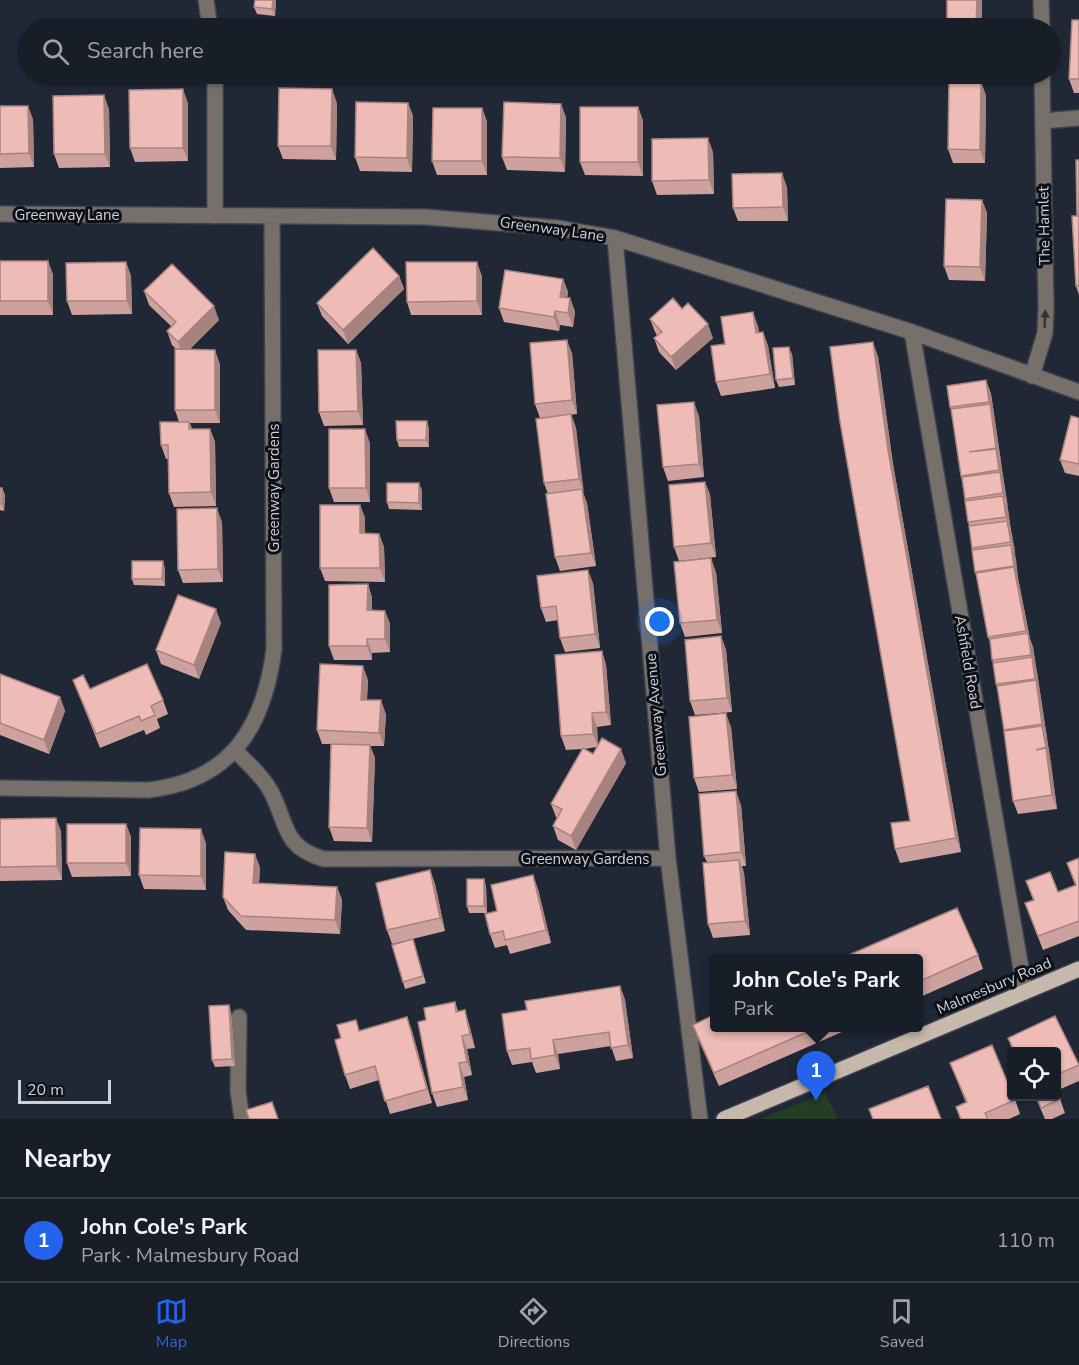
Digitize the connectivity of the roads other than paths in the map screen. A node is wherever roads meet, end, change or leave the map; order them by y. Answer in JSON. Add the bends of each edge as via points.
{"nodes":[{"id":1,"x":206,"y":0,"type":"edge"},
{"id":2,"x":1041,"y":0,"type":"edge"},
{"id":3,"x":209,"y":18,"type":"edge"},
{"id":4,"x":1041,"y":18,"type":"edge"},
{"id":5,"x":215,"y":84,"type":"edge"},
{"id":6,"x":1042,"y":84,"type":"edge"},
{"id":7,"x":1079,"y":118,"type":"edge"},
{"id":8,"x":1042,"y":121,"type":"junction"},
{"id":9,"x":0,"y":214,"type":"edge"},
{"id":10,"x":215,"y":216,"type":"junction"},
{"id":11,"x":272,"y":216,"type":"junction"},
{"id":12,"x":615,"y":238,"type":"junction"},
{"id":13,"x":912,"y":332,"type":"junction"},
{"id":14,"x":1032,"y":376,"type":"junction"},
{"id":15,"x":1079,"y":392,"type":"edge"},
{"id":16,"x":236,"y":751,"type":"junction"},
{"id":17,"x":0,"y":788,"type":"edge"},
{"id":18,"x":668,"y":858,"type":"junction"},
{"id":19,"x":1079,"y":969,"type":"edge"},
{"id":20,"x":1024,"y":992,"type":"junction"},
{"id":21,"x":239,"y":1017,"type":"dead end"},
{"id":22,"x":242,"y":1119,"type":"edge"},
{"id":23,"x":700,"y":1119,"type":"edge"},
{"id":24,"x":724,"y":1119,"type":"edge"}],
"edges":[{"from":1,"to":3,"type":"street"},
{"from":2,"to":4,"type":"street"},
{"from":5,"to":10,"type":"street"},
{"from":6,"to":8,"type":"street","name":"The Hamlet"},
{"from":7,"to":8,"type":"street"},
{"from":14,"to":8,"type":"street","name":"The Hamlet","one_way":true,"via":[[1045,333],[1046,308]]},
{"from":9,"to":10,"type":"street","name":"Greenway Lane"},
{"from":10,"to":11,"type":"street","name":"Greenway Lane"},
{"from":11,"to":12,"type":"street","name":"Greenway Lane","via":[[461,219]]},
{"from":11,"to":16,"type":"street","name":"Greenway Gardens","via":[[274,649],[270,681],[260,710]]},
{"from":12,"to":13,"type":"street","name":"Greenway Lane"},
{"from":12,"to":18,"type":"street","name":"Greenway Avenue"},
{"from":13,"to":14,"type":"street","name":"Greenway Lane"},
{"from":13,"to":20,"type":"street","name":"Ashfield Road"},
{"from":14,"to":15,"type":"street","name":"Greenway Lane"},
{"from":16,"to":17,"type":"street","name":"Greenway Gardens","via":[[203,775],[171,787]]},
{"from":16,"to":18,"type":"street","name":"Greenway Gardens","via":[[269,787],[287,835],[304,851],[324,859]]},
{"from":18,"to":23,"type":"street","name":"Greenway Avenue"},
{"from":19,"to":20,"type":"main road","name":"Malmesbury Road"},
{"from":20,"to":24,"type":"main road","name":"Malmesbury Road"},
{"from":21,"to":22,"type":"street","via":[[238,1091]]}]}
